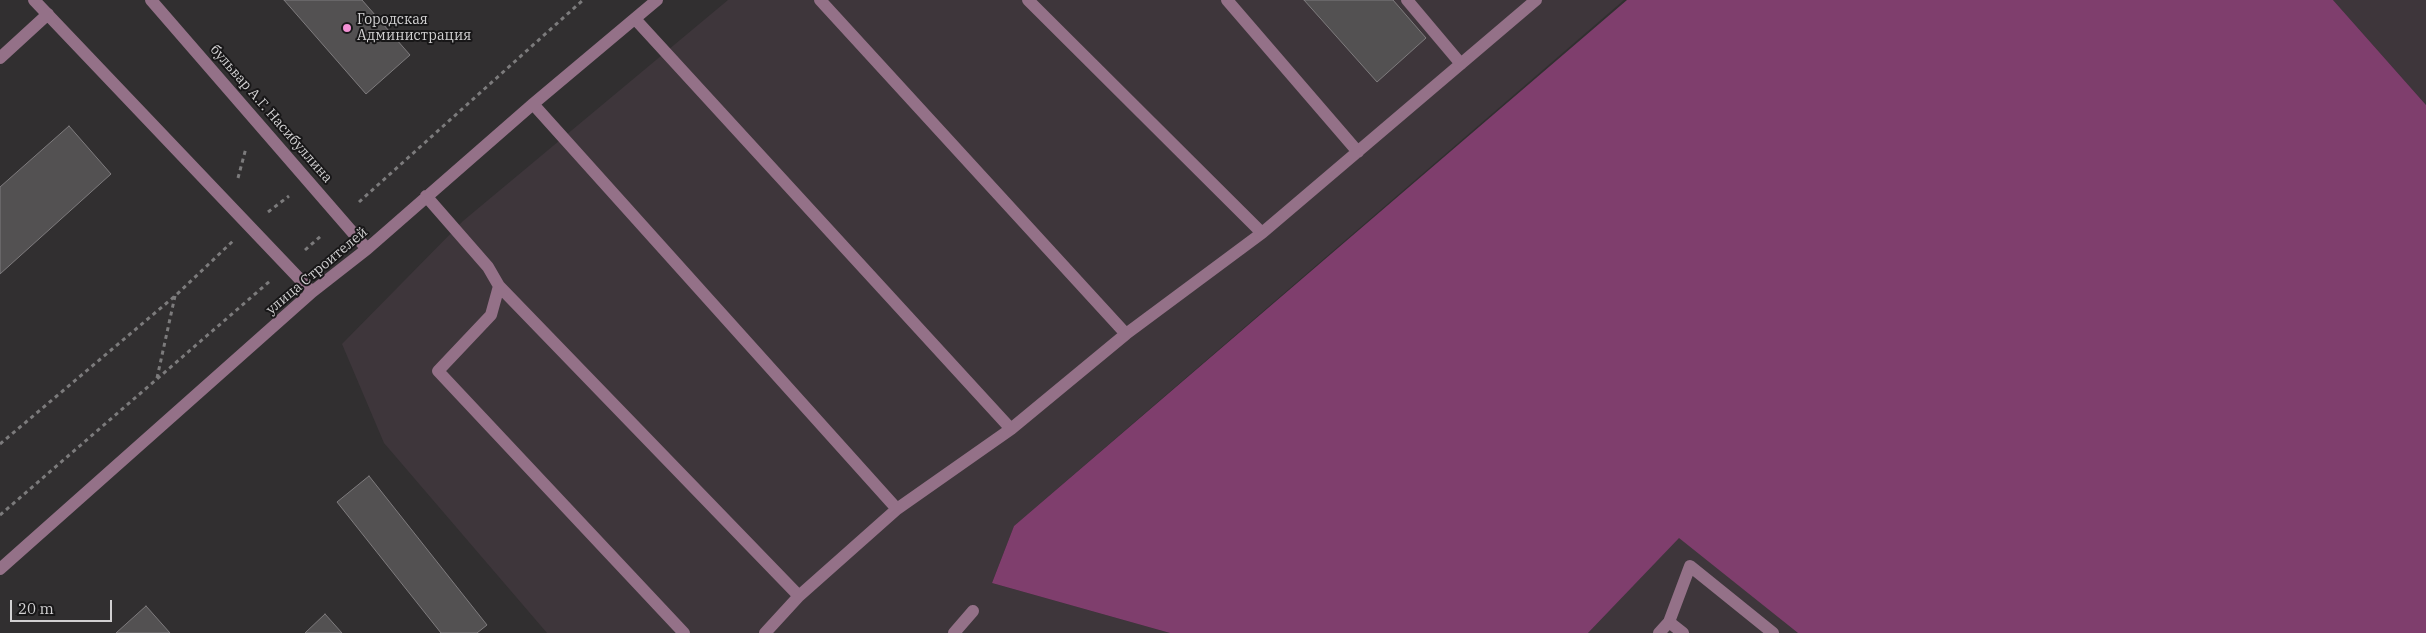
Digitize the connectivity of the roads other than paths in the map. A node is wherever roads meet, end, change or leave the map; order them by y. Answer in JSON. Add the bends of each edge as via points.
{"nodes":[{"id":1,"x":34,"y":0,"type":"edge"},
{"id":2,"x":151,"y":0,"type":"edge"},
{"id":3,"x":658,"y":0,"type":"edge"},
{"id":4,"x":820,"y":0,"type":"edge"},
{"id":5,"x":1028,"y":0,"type":"edge"},
{"id":6,"x":1227,"y":0,"type":"edge"},
{"id":7,"x":1408,"y":0,"type":"edge"},
{"id":8,"x":1536,"y":0,"type":"edge"},
{"id":9,"x":48,"y":14,"type":"junction"},
{"id":10,"x":636,"y":20,"type":"junction"},
{"id":11,"x":0,"y":58,"type":"edge"},
{"id":12,"x":1461,"y":64,"type":"junction"},
{"id":13,"x":532,"y":104,"type":"junction"},
{"id":14,"x":1358,"y":152,"type":"junction"},
{"id":15,"x":426,"y":196,"type":"junction"},
{"id":16,"x":1262,"y":233,"type":"junction"},
{"id":17,"x":367,"y":249,"type":"junction"},
{"id":18,"x":499,"y":286,"type":"junction"},
{"id":19,"x":312,"y":292,"type":"junction"},
{"id":20,"x":1126,"y":334,"type":"junction"},
{"id":21,"x":1011,"y":429,"type":"junction"},
{"id":22,"x":897,"y":509,"type":"junction"},
{"id":23,"x":0,"y":569,"type":"edge"},
{"id":24,"x":799,"y":596,"type":"junction"},
{"id":25,"x":973,"y":611,"type":"dead end"},
{"id":26,"x":1669,"y":622,"type":"junction"},
{"id":27,"x":684,"y":633,"type":"edge"},
{"id":28,"x":765,"y":633,"type":"edge"},
{"id":29,"x":954,"y":633,"type":"edge"},
{"id":30,"x":1659,"y":633,"type":"edge"},
{"id":31,"x":1683,"y":633,"type":"edge"},
{"id":32,"x":1773,"y":633,"type":"edge"}],
"edges":[{"from":1,"to":9,"type":"street"},
{"from":2,"to":17,"type":"street","name":"бульвар А.Г. Насибуллина"},
{"from":3,"to":10,"type":"street","name":"улица Строителей"},
{"from":4,"to":20,"type":"street"},
{"from":5,"to":16,"type":"street"},
{"from":6,"to":14,"type":"street"},
{"from":7,"to":12,"type":"street"},
{"from":8,"to":12,"type":"street"},
{"from":9,"to":11,"type":"street"},
{"from":9,"to":19,"type":"street"},
{"from":10,"to":13,"type":"street","name":"улица Строителей"},
{"from":10,"to":21,"type":"street"},
{"from":12,"to":14,"type":"street"},
{"from":13,"to":15,"type":"street","name":"улица Строителей"},
{"from":13,"to":22,"type":"street"},
{"from":14,"to":16,"type":"street"},
{"from":15,"to":17,"type":"street","name":"улица Строителей"},
{"from":15,"to":18,"type":"street","via":[[488,267]]},
{"from":16,"to":20,"type":"street"},
{"from":17,"to":19,"type":"street","name":"улица Строителей"},
{"from":18,"to":24,"type":"street"},
{"from":18,"to":27,"type":"street","via":[[491,315],[438,371]]},
{"from":19,"to":23,"type":"street","name":"улица Строителей"},
{"from":20,"to":21,"type":"street"},
{"from":21,"to":22,"type":"street"},
{"from":22,"to":24,"type":"street"},
{"from":24,"to":28,"type":"street"},
{"from":25,"to":29,"type":"street"},
{"from":26,"to":30,"type":"street"},
{"from":26,"to":31,"type":"street"},
{"from":26,"to":32,"type":"street","via":[[1690,566]]}]}
